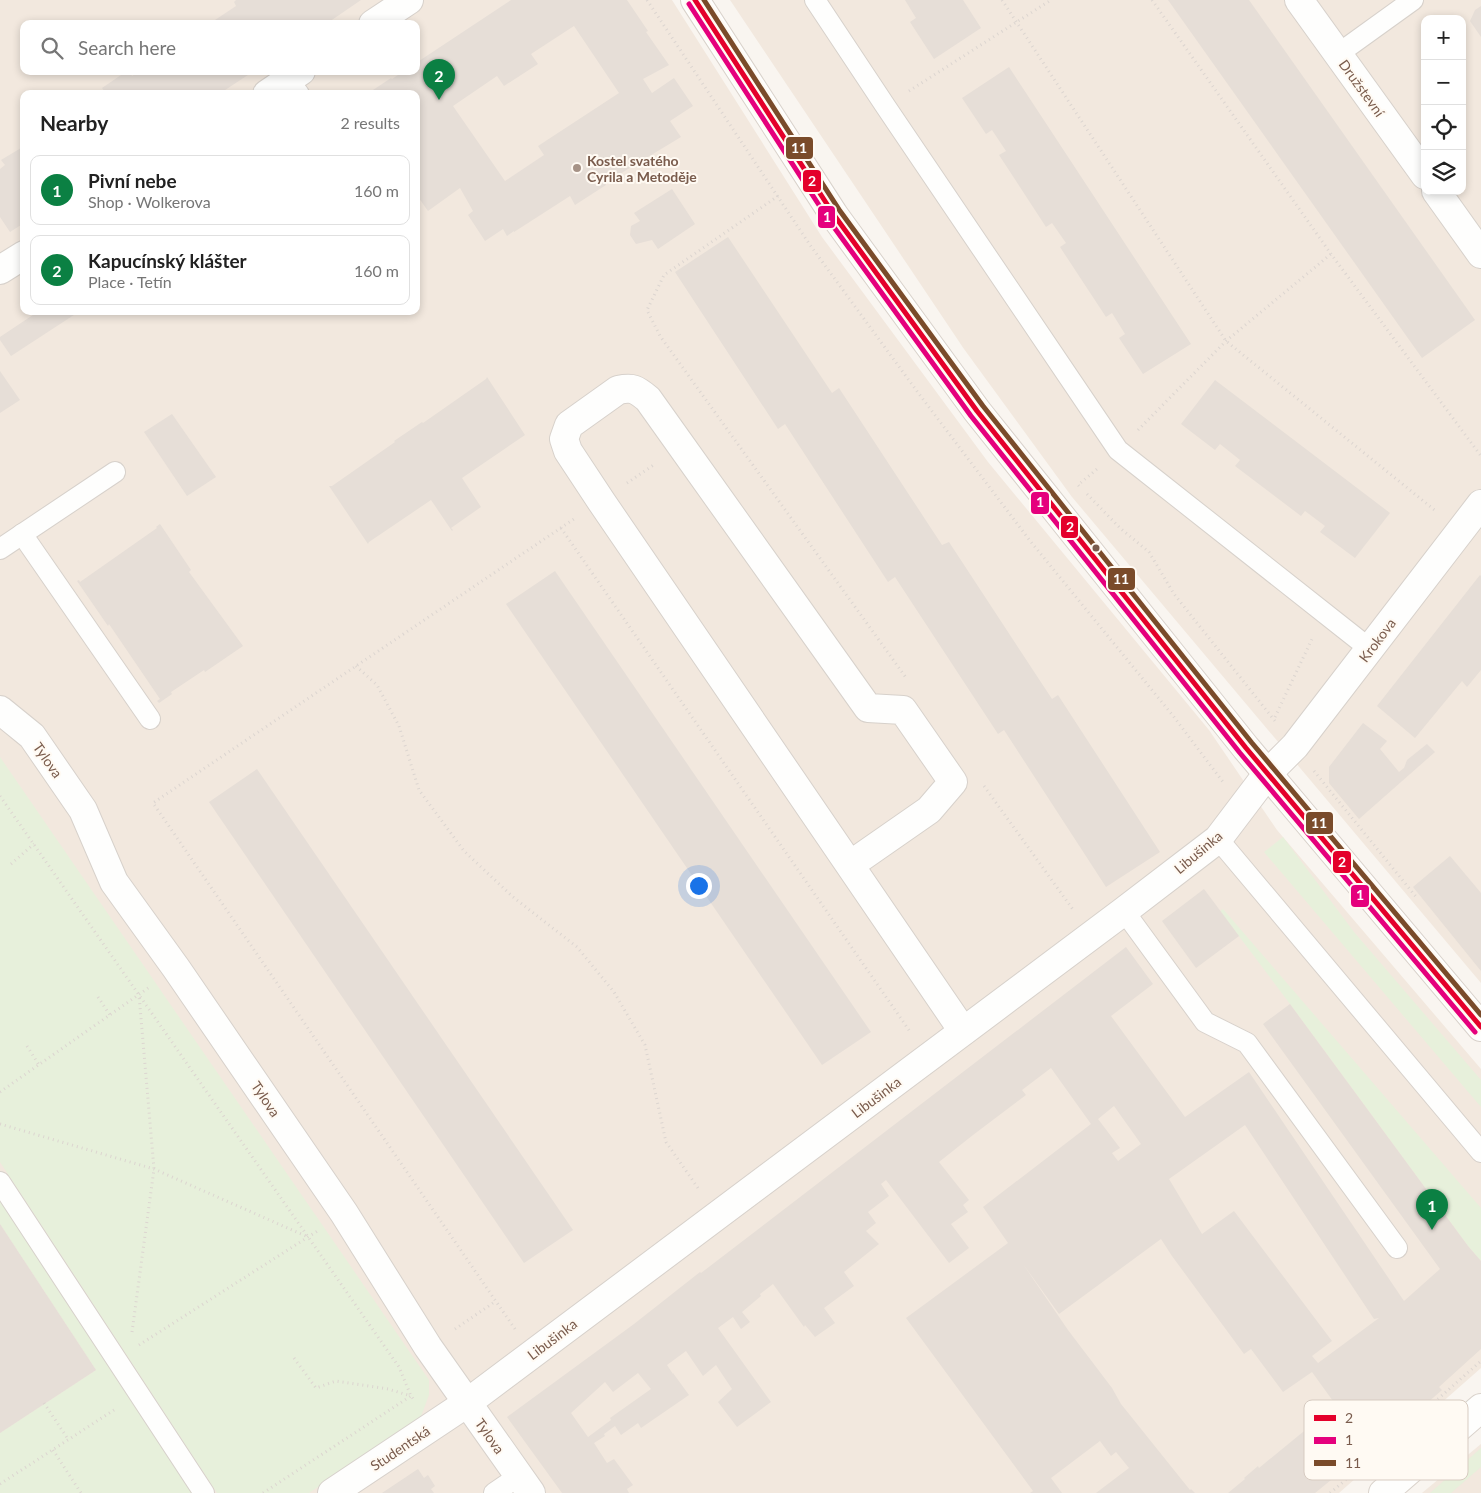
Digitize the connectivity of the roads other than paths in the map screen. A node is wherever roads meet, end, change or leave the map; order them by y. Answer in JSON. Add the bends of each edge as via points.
{"nodes":[{"id":1,"x":409,"y":0,"type":"edge"},
{"id":2,"x":695,"y":0,"type":"edge"},
{"id":3,"x":815,"y":0,"type":"edge"},
{"id":4,"x":1299,"y":0,"type":"edge"},
{"id":5,"x":1414,"y":0,"type":"edge"},
{"id":6,"x":379,"y":20,"type":"edge"},
{"id":7,"x":1338,"y":54,"type":"junction"},
{"id":8,"x":1421,"y":169,"type":"edge"},
{"id":9,"x":1439,"y":195,"type":"edge"},
{"id":10,"x":1481,"y":254,"type":"edge"},
{"id":11,"x":20,"y":258,"type":"edge"},
{"id":12,"x":0,"y":270,"type":"edge"},
{"id":13,"x":115,"y":472,"type":"dead end"},
{"id":14,"x":1481,"y":504,"type":"edge"},
{"id":15,"x":22,"y":534,"type":"junction"},
{"id":16,"x":0,"y":549,"type":"edge"},
{"id":17,"x":1370,"y":649,"type":"junction"},
{"id":18,"x":0,"y":710,"type":"edge"},
{"id":19,"x":150,"y":719,"type":"dead end"},
{"id":20,"x":1268,"y":773,"type":"junction"},
{"id":21,"x":1218,"y":839,"type":"junction"},
{"id":22,"x":850,"y":865,"type":"junction"},
{"id":23,"x":1124,"y":910,"type":"junction"},
{"id":24,"x":1481,"y":1027,"type":"edge"},
{"id":25,"x":963,"y":1031,"type":"junction"},
{"id":26,"x":1481,"y":1152,"type":"edge"},
{"id":27,"x":0,"y":1182,"type":"edge"},
{"id":28,"x":1397,"y":1248,"type":"dead end"},
{"id":29,"x":467,"y":1403,"type":"junction"},
{"id":30,"x":1481,"y":1408,"type":"edge"},
{"id":31,"x":1468,"y":1419,"type":"edge"},
{"id":32,"x":1398,"y":1480,"type":"edge"},
{"id":33,"x":525,"y":1484,"type":"edge"},
{"id":34,"x":204,"y":1493,"type":"edge"},
{"id":35,"x":332,"y":1493,"type":"edge"},
{"id":36,"x":494,"y":1493,"type":"edge"},
{"id":37,"x":1383,"y":1493,"type":"edge"}],
"edges":[{"from":1,"to":6,"type":"street"},
{"from":2,"to":20,"type":"street","via":[[834,215],[977,411]]},
{"from":3,"to":17,"type":"lane","via":[[1118,450]]},
{"from":4,"to":7,"type":"street","name":"Družstevní"},
{"from":5,"to":7,"type":"lane"},
{"from":7,"to":8,"type":"street","name":"Družstevní"},
{"from":9,"to":10,"type":"street"},
{"from":11,"to":12,"type":"street"},
{"from":13,"to":15,"type":"lane"},
{"from":14,"to":17,"type":"street","name":"Krokova"},
{"from":15,"to":16,"type":"lane"},
{"from":15,"to":19,"type":"lane"},
{"from":17,"to":20,"type":"street","name":"Krokova","via":[[1294,746]]},
{"from":18,"to":29,"type":"street","name":"Tylova","via":[[32,736],[83,810],[114,882],[344,1213]]},
{"from":20,"to":21,"type":"street","name":"Libušinka"},
{"from":20,"to":24,"type":"street"},
{"from":21,"to":23,"type":"street","name":"Libušinka"},
{"from":21,"to":26,"type":"lane"},
{"from":22,"to":22,"type":"street","via":[[568,452],[564,439],[569,425],[618,390],[636,389],[648,399],[868,708],[903,710],[953,782],[929,810]]},
{"from":22,"to":25,"type":"street"},
{"from":23,"to":25,"type":"street","name":"Libušinka"},
{"from":23,"to":28,"type":"lane","via":[[1205,1022],[1247,1043]]},
{"from":25,"to":29,"type":"street","name":"Libušinka"},
{"from":27,"to":34,"type":"lane"},
{"from":29,"to":33,"type":"street","name":"Tylova"},
{"from":29,"to":35,"type":"street","name":"Studentská"},
{"from":30,"to":31,"type":"street"},
{"from":32,"to":37,"type":"street"},
{"from":33,"to":36,"type":"lane"}]}
